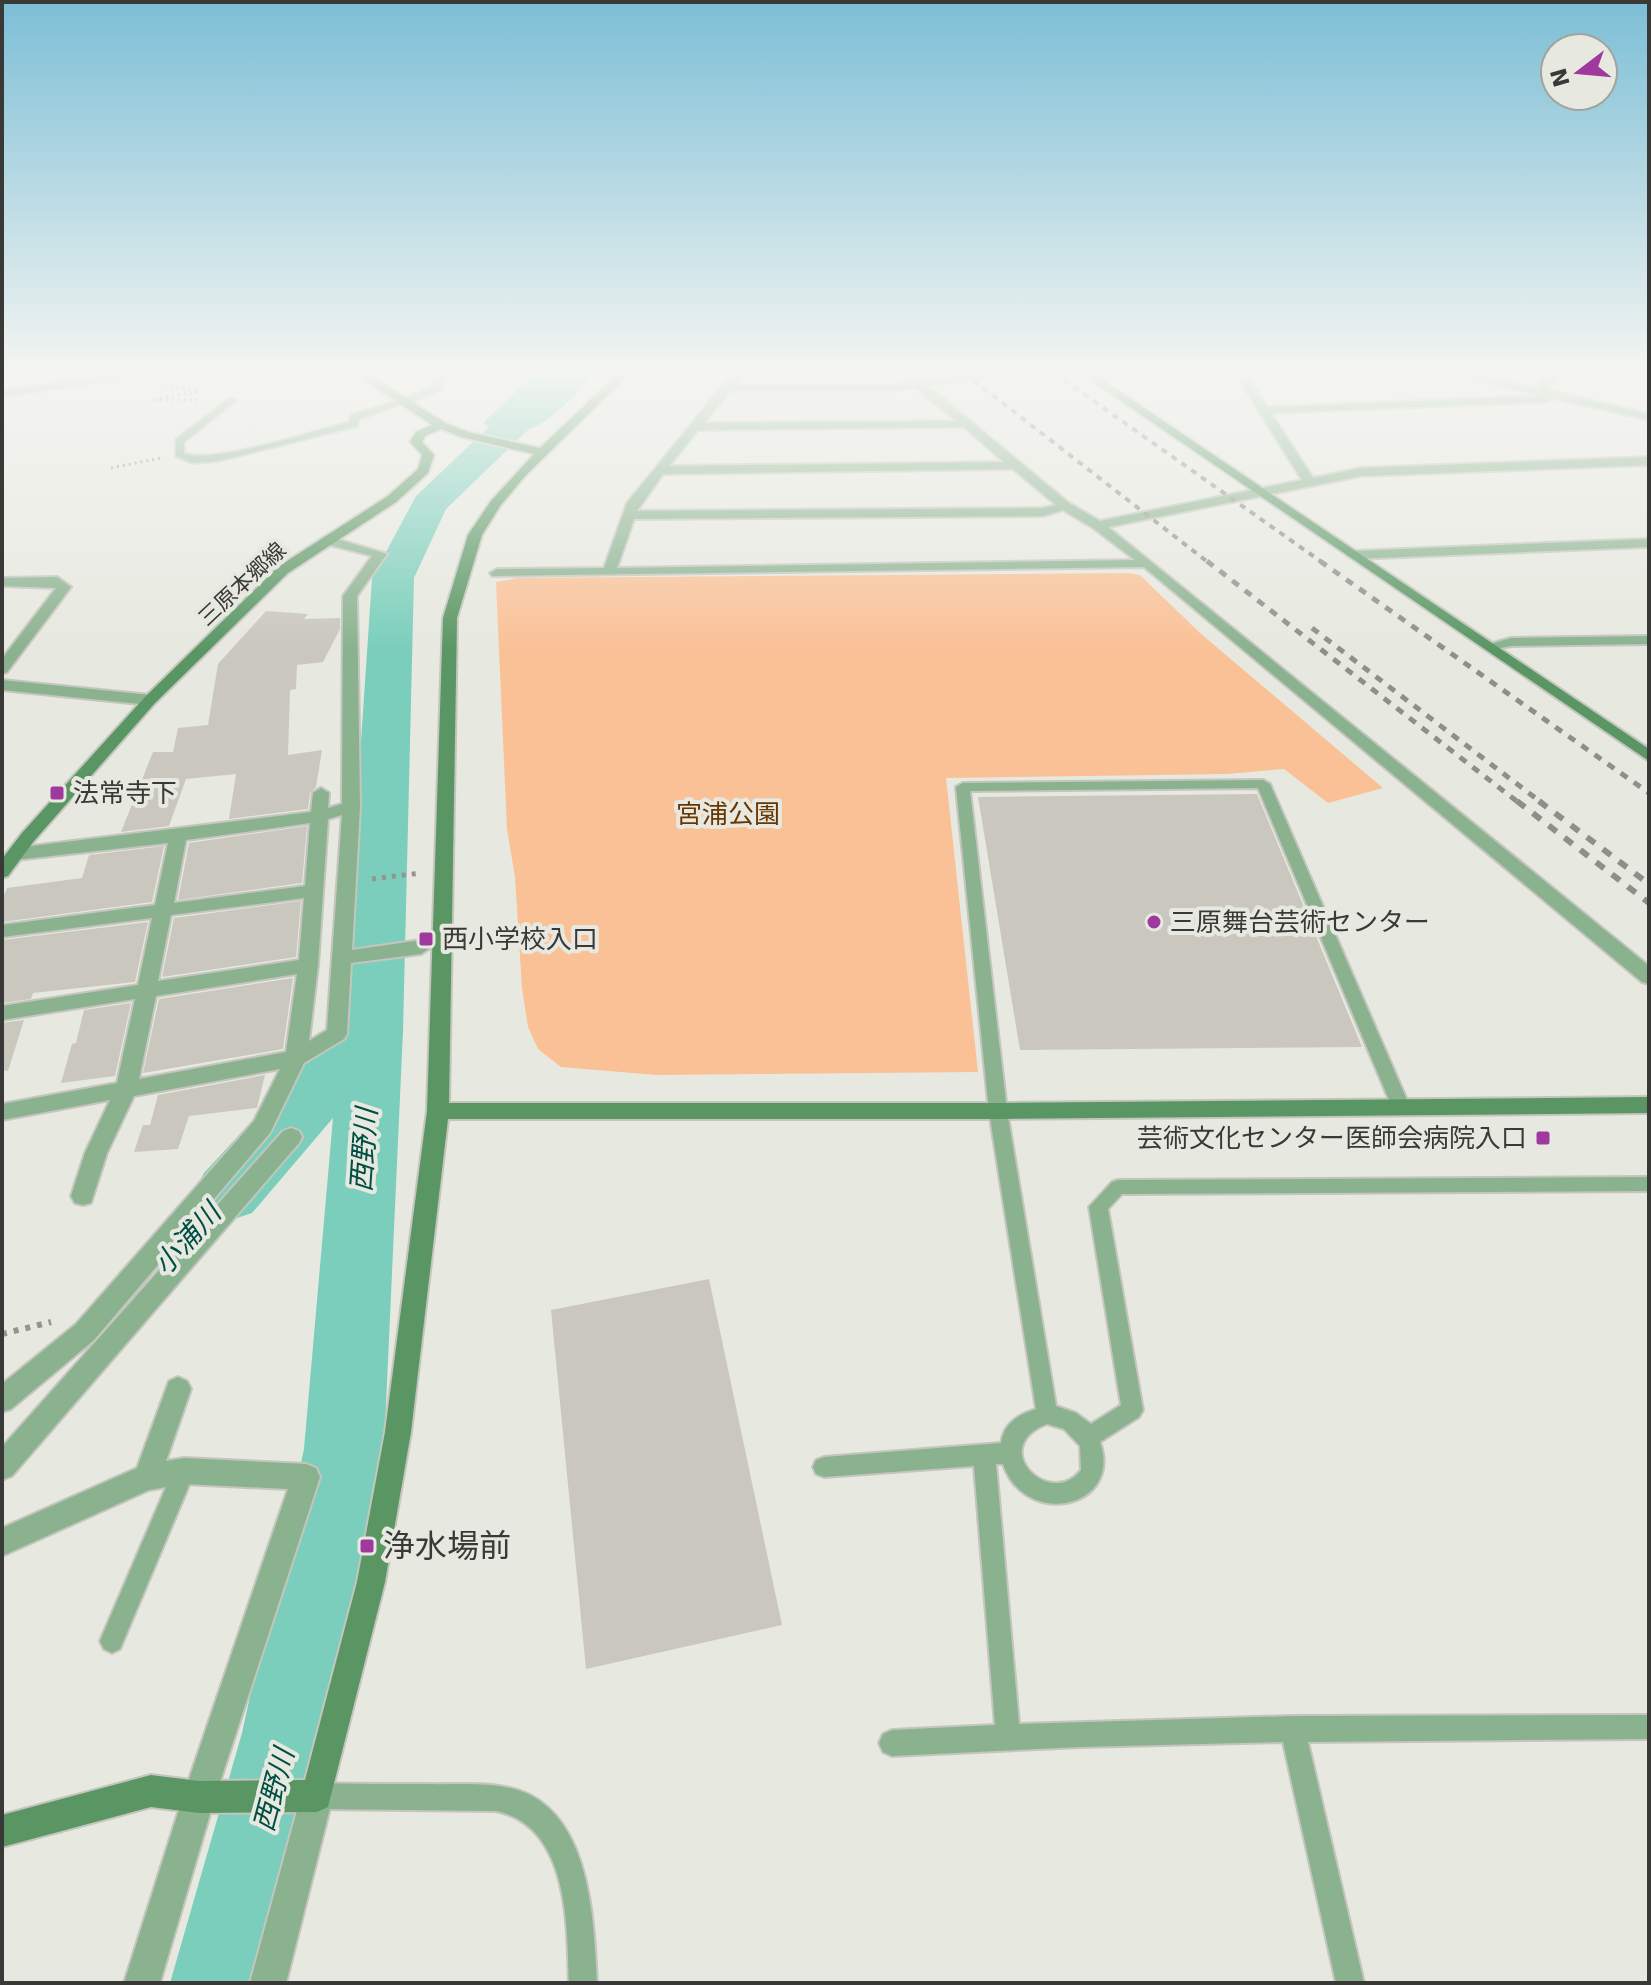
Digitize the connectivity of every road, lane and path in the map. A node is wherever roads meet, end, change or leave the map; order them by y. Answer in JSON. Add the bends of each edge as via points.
{"nodes":[{"id":1,"x":425,"y":466,"type":"edge"},
{"id":2,"x":530,"y":466,"type":"edge"},
{"id":3,"x":664,"y":466,"type":"edge"},
{"id":4,"x":969,"y":466,"type":"edge"},
{"id":5,"x":1015,"y":466,"type":"edge"},
{"id":6,"x":1222,"y":466,"type":"edge"},
{"id":7,"x":1299,"y":466,"type":"edge"},
{"id":8,"x":1515,"y":466,"type":"edge"},
{"id":9,"x":660,"y":470,"type":"junction"},
{"id":10,"x":1309,"y":482,"type":"junction"},
{"id":11,"x":1263,"y":493,"type":"junction"},
{"id":12,"x":1065,"y":506,"type":"junction"},
{"id":13,"x":629,"y":515,"type":"junction"},
{"id":14,"x":1098,"y":525,"type":"junction"},
{"id":15,"x":327,"y":540,"type":"junction"},
{"id":16,"x":1649,"y":543,"type":"edge"},
{"id":17,"x":1354,"y":555,"type":"junction"},
{"id":18,"x":1147,"y":563,"type":"junction"},
{"id":19,"x":609,"y":572,"type":"junction"},
{"id":20,"x":497,"y":573,"type":"dead end"},
{"id":21,"x":2,"y":582,"type":"edge"},
{"id":22,"x":1649,"y":640,"type":"edge"},
{"id":23,"x":1490,"y":646,"type":"junction"},
{"id":24,"x":2,"y":669,"type":"edge"},
{"id":25,"x":2,"y":685,"type":"edge"},
{"id":26,"x":150,"y":700,"type":"junction"},
{"id":27,"x":1649,"y":756,"type":"edge"},
{"id":28,"x":321,"y":793,"type":"dead end"},
{"id":29,"x":351,"y":807,"type":"junction"},
{"id":30,"x":319,"y":816,"type":"junction"},
{"id":31,"x":178,"y":836,"type":"junction"},
{"id":32,"x":15,"y":854,"type":"junction"},
{"id":33,"x":2,"y":872,"type":"edge"},
{"id":34,"x":425,"y":872,"type":"dead end"},
{"id":35,"x":347,"y":883,"type":"junction"},
{"id":36,"x":311,"y":891,"type":"junction"},
{"id":37,"x":162,"y":908,"type":"junction"},
{"id":38,"x":2,"y":931,"type":"edge"},
{"id":39,"x":421,"y":947,"type":"dead end"},
{"id":40,"x":342,"y":958,"type":"junction"},
{"id":41,"x":308,"y":965,"type":"junction"},
{"id":42,"x":1649,"y":977,"type":"edge"},
{"id":43,"x":149,"y":989,"type":"junction"},
{"id":44,"x":2,"y":1013,"type":"edge"},
{"id":45,"x":296,"y":1058,"type":"junction"},
{"id":46,"x":127,"y":1087,"type":"junction"},
{"id":47,"x":1649,"y":1105,"type":"edge"},
{"id":48,"x":1401,"y":1107,"type":"junction"},
{"id":49,"x":438,"y":1111,"type":"junction"},
{"id":50,"x":998,"y":1111,"type":"junction"},
{"id":51,"x":2,"y":1112,"type":"edge"},
{"id":52,"x":291,"y":1137,"type":"dead end"},
{"id":53,"x":1649,"y":1184,"type":"edge"},
{"id":54,"x":83,"y":1196,"type":"dead end"},
{"id":55,"x":178,"y":1389,"type":"dead end"},
{"id":56,"x":2,"y":1400,"type":"edge"},
{"id":57,"x":1047,"y":1414,"type":"junction"},
{"id":58,"x":1088,"y":1438,"type":"junction"},
{"id":59,"x":1010,"y":1453,"type":"junction"},
{"id":60,"x":984,"y":1455,"type":"junction"},
{"id":61,"x":2,"y":1467,"type":"edge"},
{"id":62,"x":824,"y":1467,"type":"dead end"},
{"id":63,"x":184,"y":1471,"type":"junction"},
{"id":64,"x":147,"y":1477,"type":"junction"},
{"id":65,"x":2,"y":1542,"type":"edge"},
{"id":66,"x":112,"y":1641,"type":"dead end"},
{"id":67,"x":1649,"y":1727,"type":"edge"},
{"id":68,"x":1292,"y":1728,"type":"junction"},
{"id":69,"x":1008,"y":1736,"type":"junction"},
{"id":70,"x":892,"y":1743,"type":"dead end"},
{"id":71,"x":317,"y":1796,"type":"junction"},
{"id":72,"x":199,"y":1797,"type":"junction"},
{"id":73,"x":2,"y":1831,"type":"edge"},
{"id":74,"x":142,"y":1983,"type":"edge"},
{"id":75,"x":268,"y":1983,"type":"edge"},
{"id":76,"x":583,"y":1983,"type":"edge"},
{"id":77,"x":1350,"y":1983,"type":"edge"}],
"edges":[{"from":1,"to":15,"type":"street","name":"三原本郷線","via":[[392,499]]},
{"from":2,"to":49,"type":"street","via":[[475,535],[450,618]]},
{"from":3,"to":9,"type":"street"},
{"from":4,"to":9,"type":"street"},
{"from":5,"to":12,"type":"street"},
{"from":6,"to":11,"type":"street"},
{"from":7,"to":10,"type":"street"},
{"from":8,"to":10,"type":"street","via":[[1388,470]]},
{"from":9,"to":13,"type":"street"},
{"from":10,"to":11,"type":"street"},
{"from":11,"to":14,"type":"street"},
{"from":11,"to":17,"type":"street"},
{"from":12,"to":13,"type":"street","via":[[1043,512]]},
{"from":12,"to":14,"type":"street"},
{"from":13,"to":19,"type":"street"},
{"from":14,"to":18,"type":"street"},
{"from":15,"to":26,"type":"street","name":"三原本郷線","via":[[283,570]]},
{"from":15,"to":29,"type":"street","via":[[380,554],[350,596]]},
{"from":16,"to":17,"type":"street"},
{"from":17,"to":23,"type":"street"},
{"from":18,"to":19,"type":"street"},
{"from":18,"to":42,"type":"street"},
{"from":19,"to":20,"type":"street"},
{"from":21,"to":24,"type":"street","via":[[57,581],[64,587]]},
{"from":22,"to":23,"type":"street"},
{"from":23,"to":27,"type":"street"},
{"from":25,"to":26,"type":"street"},
{"from":26,"to":32,"type":"street","name":"三原本郷線"},
{"from":28,"to":30,"type":"street"},
{"from":29,"to":30,"type":"street"},
{"from":29,"to":35,"type":"street"},
{"from":30,"to":31,"type":"street"},
{"from":30,"to":36,"type":"street"},
{"from":31,"to":32,"type":"street"},
{"from":31,"to":37,"type":"street"},
{"from":32,"to":33,"type":"street","name":"三原本郷線"},
{"from":34,"to":35,"type":"path"},
{"from":35,"to":40,"type":"street"},
{"from":36,"to":37,"type":"street"},
{"from":36,"to":41,"type":"street"},
{"from":37,"to":38,"type":"street"},
{"from":37,"to":43,"type":"street"},
{"from":39,"to":40,"type":"street"},
{"from":40,"to":45,"type":"street","via":[[337,1034]]},
{"from":41,"to":43,"type":"street"},
{"from":41,"to":45,"type":"street"},
{"from":43,"to":44,"type":"street"},
{"from":43,"to":46,"type":"street"},
{"from":45,"to":46,"type":"street"},
{"from":45,"to":56,"type":"street","via":[[252,1139],[85,1332]]},
{"from":46,"to":51,"type":"street"},
{"from":46,"to":54,"type":"street","via":[[96,1153]]},
{"from":47,"to":48,"type":"street"},
{"from":48,"to":50,"type":"street"},
{"from":48,"to":50,"type":"lane","via":[[1263,784],[963,787]]},
{"from":49,"to":50,"type":"street"},
{"from":49,"to":71,"type":"street","via":[[395,1447],[371,1582]]},
{"from":50,"to":57,"type":"lane"},
{"from":52,"to":61,"type":"street"},
{"from":53,"to":58,"type":"lane","via":[[1118,1187],[1098,1207],[1132,1410]]},
{"from":55,"to":64,"type":"street"},
{"from":57,"to":58,"type":"lane","via":[[1078,1425]]},
{"from":57,"to":59,"type":"lane","via":[[1018,1425]]},
{"from":58,"to":59,"type":"lane","via":[[1093,1469],[1086,1482],[1065,1493],[1040,1492],[1026,1483]]},
{"from":59,"to":60,"type":"lane"},
{"from":60,"to":62,"type":"lane"},
{"from":60,"to":69,"type":"lane"},
{"from":63,"to":64,"type":"street"},
{"from":63,"to":66,"type":"lane"},
{"from":63,"to":72,"type":"street","via":[[306,1477]]},
{"from":64,"to":65,"type":"street"},
{"from":67,"to":68,"type":"lane"},
{"from":68,"to":69,"type":"lane"},
{"from":68,"to":77,"type":"lane"},
{"from":69,"to":70,"type":"lane"},
{"from":71,"to":72,"type":"street"},
{"from":71,"to":75,"type":"street"},
{"from":71,"to":76,"type":"lane","via":[[496,1798],[524,1806],[564,1854],[575,1885]]},
{"from":72,"to":73,"type":"street","via":[[151,1791]]},
{"from":72,"to":74,"type":"street"}]}
